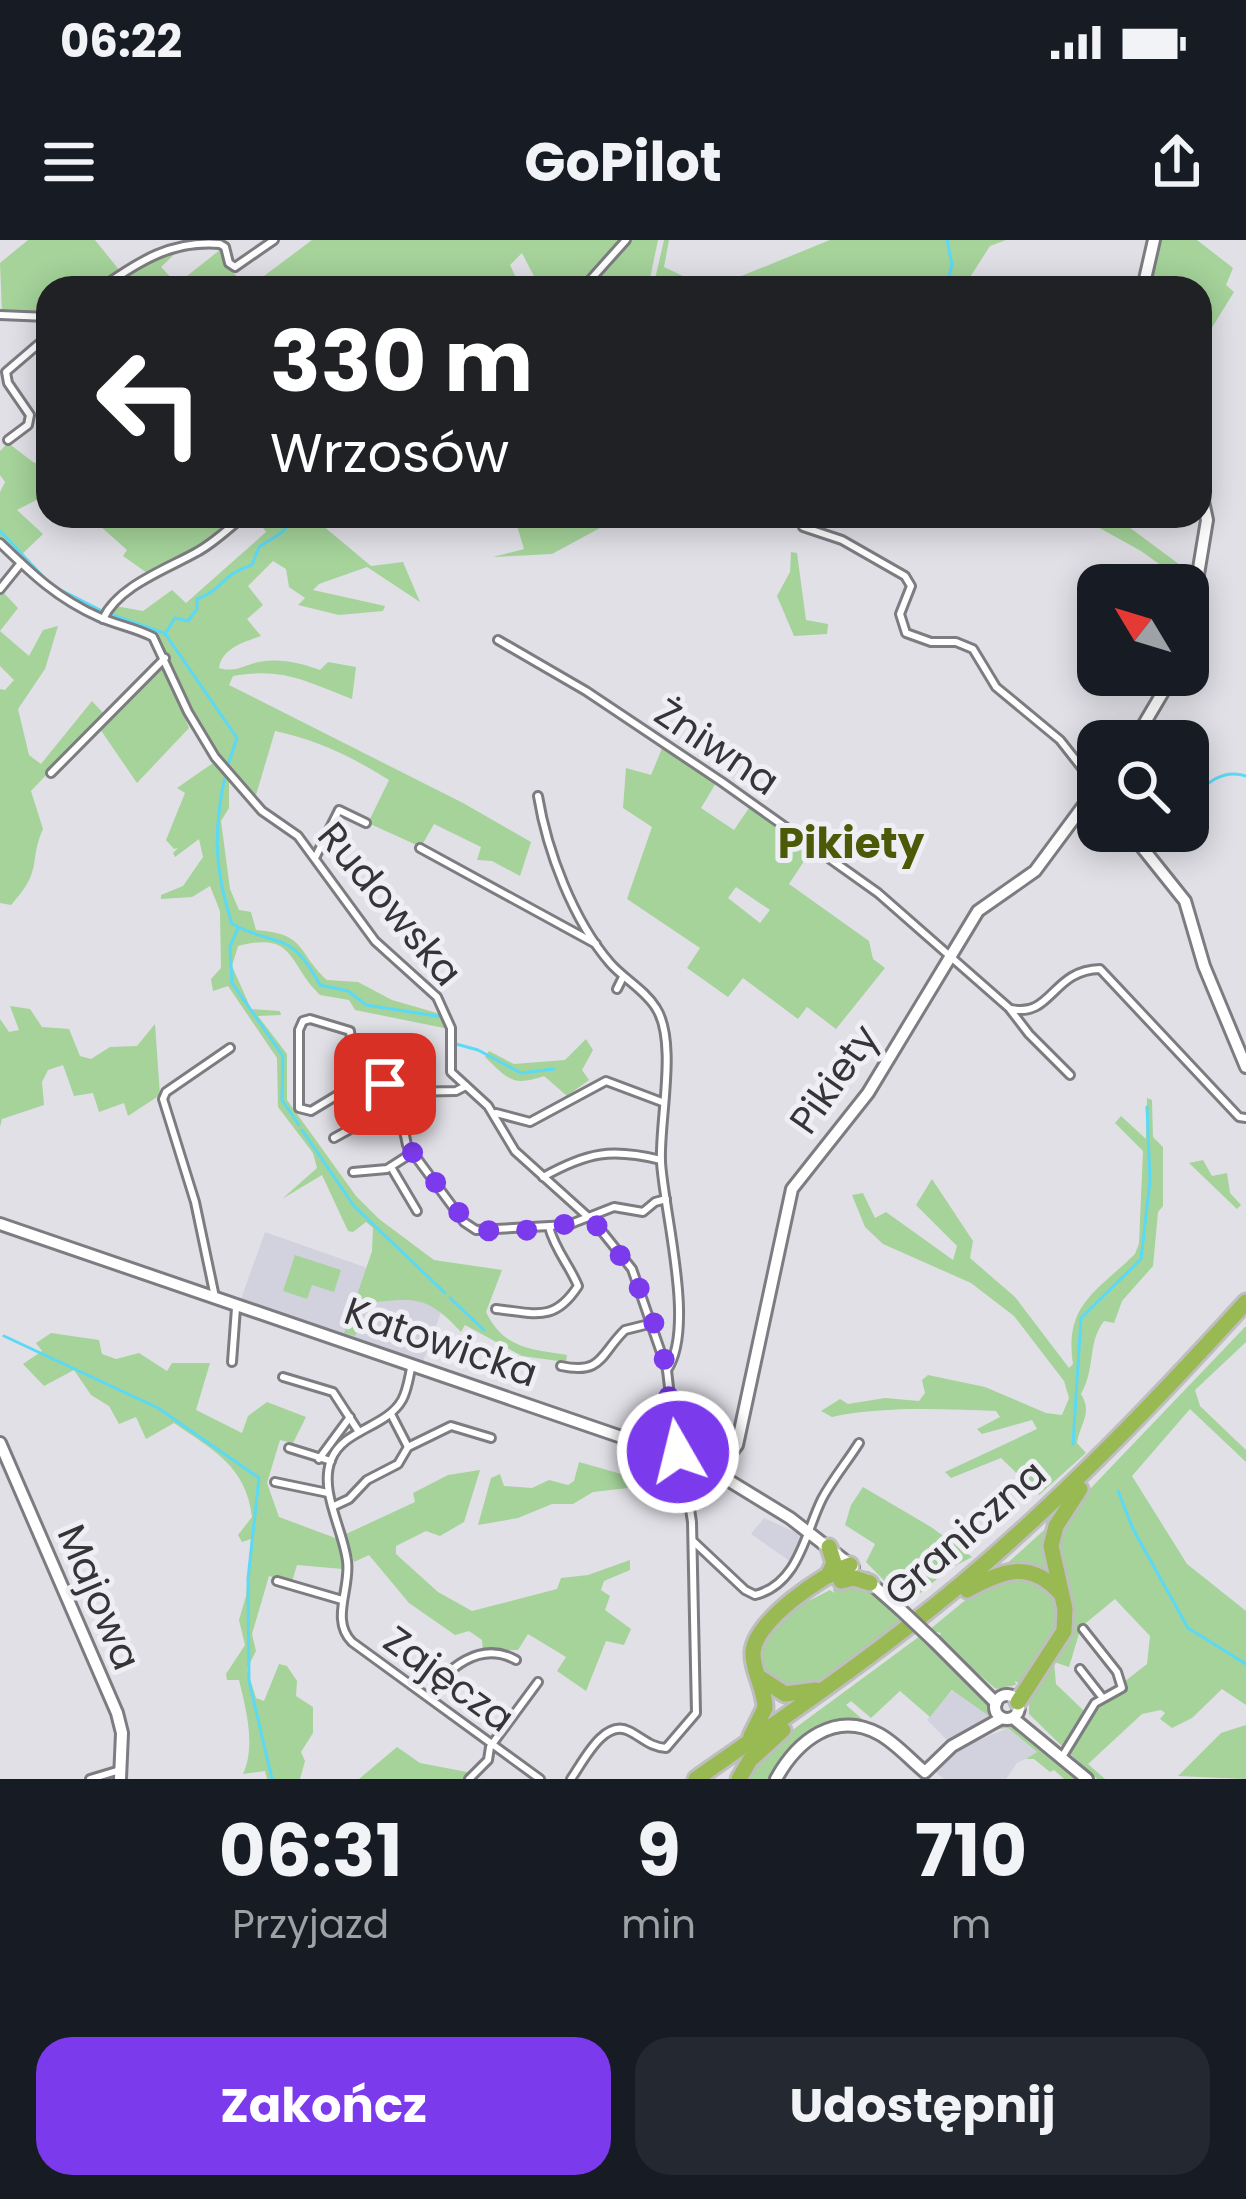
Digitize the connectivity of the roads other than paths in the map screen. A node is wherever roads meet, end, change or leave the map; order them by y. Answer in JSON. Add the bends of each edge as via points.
{"nodes":[{"id":1,"x":274,"y":240,"type":"edge"},
{"id":2,"x":626,"y":240,"type":"edge"},
{"id":3,"x":1154,"y":240,"type":"edge"},
{"id":4,"x":118,"y":276,"type":"edge"},
{"id":5,"x":594,"y":276,"type":"edge"},
{"id":6,"x":1146,"y":276,"type":"edge"},
{"id":7,"x":0,"y":315,"type":"edge"},
{"id":8,"x":36,"y":316,"type":"edge"},
{"id":9,"x":36,"y":346,"type":"edge"},
{"id":10,"x":8,"y":440,"type":"dead end"},
{"id":11,"x":229,"y":528,"type":"edge"},
{"id":12,"x":806,"y":528,"type":"edge"},
{"id":13,"x":1206,"y":528,"type":"edge"},
{"id":14,"x":0,"y":543,"type":"edge"},
{"id":15,"x":21,"y":563,"type":"junction"},
{"id":16,"x":1200,"y":564,"type":"edge"},
{"id":17,"x":0,"y":589,"type":"edge"},
{"id":18,"x":103,"y":619,"type":"junction"},
{"id":19,"x":498,"y":640,"type":"dead end"},
{"id":20,"x":165,"y":658,"type":"junction"},
{"id":21,"x":1077,"y":761,"type":"edge"},
{"id":22,"x":51,"y":773,"type":"dead end"},
{"id":23,"x":538,"y":796,"type":"dead end"},
{"id":24,"x":1077,"y":814,"type":"edge"},
{"id":25,"x":366,"y":823,"type":"dead end"},
{"id":26,"x":420,"y":848,"type":"dead end"},
{"id":27,"x":1146,"y":852,"type":"edge"},
{"id":28,"x":315,"y":858,"type":"junction"},
{"id":29,"x":597,"y":944,"type":"junction"},
{"id":30,"x":953,"y":957,"type":"junction"},
{"id":31,"x":623,"y":977,"type":"junction"},
{"id":32,"x":617,"y":989,"type":"dead end"},
{"id":33,"x":1009,"y":1008,"type":"junction"},
{"id":34,"x":230,"y":1048,"type":"dead end"},
{"id":35,"x":1246,"y":1066,"type":"edge"},
{"id":36,"x":1070,"y":1076,"type":"dead end"},
{"id":37,"x":356,"y":1083,"type":"junction"},
{"id":38,"x":466,"y":1087,"type":"junction"},
{"id":39,"x":399,"y":1092,"type":"dead end"},
{"id":40,"x":662,"y":1102,"type":"junction"},
{"id":41,"x":399,"y":1113,"type":"junction"},
{"id":42,"x":494,"y":1114,"type":"junction"},
{"id":43,"x":1246,"y":1118,"type":"edge"},
{"id":44,"x":334,"y":1138,"type":"dead end"},
{"id":45,"x":412,"y":1153,"type":"junction"},
{"id":46,"x":661,"y":1160,"type":"junction"},
{"id":47,"x":392,"y":1167,"type":"junction"},
{"id":48,"x":353,"y":1172,"type":"dead end"},
{"id":49,"x":543,"y":1177,"type":"junction"},
{"id":50,"x":666,"y":1199,"type":"junction"},
{"id":51,"x":417,"y":1211,"type":"dead end"},
{"id":52,"x":589,"y":1217,"type":"junction"},
{"id":53,"x":0,"y":1224,"type":"edge"},
{"id":54,"x":549,"y":1227,"type":"junction"},
{"id":55,"x":215,"y":1297,"type":"junction"},
{"id":56,"x":1246,"y":1302,"type":"edge"},
{"id":57,"x":236,"y":1304,"type":"junction"},
{"id":58,"x":496,"y":1310,"type":"dead end"},
{"id":59,"x":1246,"y":1316,"type":"edge"},
{"id":60,"x":653,"y":1324,"type":"junction"},
{"id":61,"x":232,"y":1362,"type":"dead end"},
{"id":62,"x":412,"y":1364,"type":"junction"},
{"id":63,"x":561,"y":1366,"type":"dead end"},
{"id":64,"x":667,"y":1370,"type":"junction"},
{"id":65,"x":283,"y":1376,"type":"dead end"},
{"id":66,"x":391,"y":1414,"type":"junction"},
{"id":67,"x":350,"y":1417,"type":"junction"},
{"id":68,"x":667,"y":1430,"type":"junction"},
{"id":69,"x":359,"y":1432,"type":"junction"},
{"id":70,"x":491,"y":1438,"type":"dead end"},
{"id":71,"x":652,"y":1441,"type":"junction"},
{"id":72,"x":0,"y":1443,"type":"edge"},
{"id":73,"x":859,"y":1444,"type":"dead end"},
{"id":74,"x":408,"y":1447,"type":"junction"},
{"id":75,"x":669,"y":1447,"type":"junction"},
{"id":76,"x":290,"y":1448,"type":"dead end"},
{"id":77,"x":319,"y":1459,"type":"junction"},
{"id":78,"x":331,"y":1461,"type":"junction"},
{"id":79,"x":681,"y":1461,"type":"junction"},
{"id":80,"x":714,"y":1466,"type":"junction"},
{"id":81,"x":275,"y":1482,"type":"dead end"},
{"id":82,"x":1080,"y":1489,"type":"junction"},
{"id":83,"x":690,"y":1491,"type":"junction"},
{"id":84,"x":328,"y":1493,"type":"junction"},
{"id":85,"x":334,"y":1506,"type":"junction"},
{"id":86,"x":810,"y":1532,"type":"junction"},
{"id":87,"x":692,"y":1540,"type":"junction"},
{"id":88,"x":829,"y":1547,"type":"junction"},
{"id":89,"x":850,"y":1565,"type":"junction"},
{"id":90,"x":834,"y":1580,"type":"junction"},
{"id":91,"x":277,"y":1581,"type":"dead end"},
{"id":92,"x":870,"y":1582,"type":"junction"},
{"id":93,"x":968,"y":1589,"type":"junction"},
{"id":94,"x":1061,"y":1595,"type":"junction"},
{"id":95,"x":344,"y":1601,"type":"junction"},
{"id":96,"x":1083,"y":1629,"type":"dead end"},
{"id":97,"x":516,"y":1660,"type":"dead end"},
{"id":98,"x":1080,"y":1670,"type":"dead end"},
{"id":99,"x":756,"y":1672,"type":"junction"},
{"id":100,"x":842,"y":1678,"type":"junction"},
{"id":101,"x":538,"y":1682,"type":"dead end"},
{"id":102,"x":1106,"y":1682,"type":"dead end"},
{"id":103,"x":1100,"y":1695,"type":"junction"},
{"id":104,"x":429,"y":1697,"type":"junction"},
{"id":105,"x":1007,"y":1706,"type":"junction"},
{"id":106,"x":783,"y":1730,"type":"junction"},
{"id":107,"x":492,"y":1744,"type":"junction"},
{"id":108,"x":732,"y":1754,"type":"junction"},
{"id":109,"x":1062,"y":1757,"type":"junction"},
{"id":110,"x":120,"y":1774,"type":"edge"},
{"id":111,"x":929,"y":1775,"type":"edge"},
{"id":112,"x":90,"y":1779,"type":"edge"},
{"id":113,"x":469,"y":1779,"type":"edge"},
{"id":114,"x":541,"y":1779,"type":"edge"},
{"id":115,"x":571,"y":1779,"type":"edge"},
{"id":116,"x":696,"y":1779,"type":"edge"},
{"id":117,"x":712,"y":1779,"type":"edge"},
{"id":118,"x":739,"y":1779,"type":"edge"},
{"id":119,"x":776,"y":1779,"type":"edge"},
{"id":120,"x":1087,"y":1779,"type":"edge"}],
"edges":[{"from":1,"to":4,"type":"street","via":[[235,267],[220,244],[167,247]]},
{"from":2,"to":5,"type":"street"},
{"from":3,"to":6,"type":"street"},
{"from":7,"to":8,"type":"street"},
{"from":9,"to":10,"type":"street","via":[[6,372],[30,415]]},
{"from":11,"to":18,"type":"street","via":[[109,606]]},
{"from":12,"to":21,"type":"street","name":"Pikiety","via":[[905,576],[906,634],[973,649],[1002,694]]},
{"from":13,"to":16,"type":"street"},
{"from":14,"to":15,"type":"street"},
{"from":15,"to":17,"type":"street"},
{"from":15,"to":18,"type":"street","via":[[42,585]]},
{"from":18,"to":20,"type":"street","via":[[153,637]]},
{"from":19,"to":30,"type":"street","name":"Żniwna","via":[[722,782]]},
{"from":20,"to":22,"type":"street"},
{"from":20,"to":28,"type":"street","name":"Rudowska","via":[[215,757]]},
{"from":23,"to":29,"type":"street","via":[[547,844]]},
{"from":24,"to":30,"type":"street","name":"Pikiety","via":[[1028,877],[983,906]]},
{"from":25,"to":28,"type":"street","via":[[339,809]]},
{"from":26,"to":29,"type":"street"},
{"from":27,"to":35,"type":"street","via":[[1189,908]]},
{"from":28,"to":38,"type":"street","name":"Rudowska","via":[[382,948],[437,998],[451,1028],[449,1066]]},
{"from":29,"to":31,"type":"street"},
{"from":30,"to":33,"type":"street","name":"Żniwna"},
{"from":30,"to":80,"type":"street","name":"Pikiety","via":[[868,1093],[788,1198],[736,1445]]},
{"from":31,"to":32,"type":"street"},
{"from":31,"to":40,"type":"street","via":[[659,1016]]},
{"from":33,"to":36,"type":"street","name":"Żniwna"},
{"from":33,"to":43,"type":"street","via":[[1040,1006],[1062,981],[1100,969]]},
{"from":34,"to":55,"type":"street","via":[[163,1099]]},
{"from":37,"to":37,"type":"street","via":[[350,1031],[303,1022],[299,1108],[310,1111]]},
{"from":37,"to":41,"type":"street","via":[[383,1082]]},
{"from":38,"to":39,"type":"street"},
{"from":38,"to":42,"type":"street"},
{"from":40,"to":42,"type":"street","via":[[605,1081],[530,1121]]},
{"from":40,"to":46,"type":"street"},
{"from":41,"to":44,"type":"street"},
{"from":41,"to":45,"type":"street"},
{"from":42,"to":49,"type":"street","via":[[510,1145]]},
{"from":45,"to":47,"type":"street"},
{"from":45,"to":54,"type":"street","via":[[472,1229]]},
{"from":46,"to":49,"type":"street","via":[[592,1153]]},
{"from":46,"to":50,"type":"street"},
{"from":47,"to":48,"type":"street"},
{"from":47,"to":51,"type":"street"},
{"from":49,"to":52,"type":"street"},
{"from":50,"to":52,"type":"street","via":[[643,1212],[614,1207]]},
{"from":50,"to":64,"type":"street","via":[[678,1303]]},
{"from":52,"to":54,"type":"street"},
{"from":52,"to":60,"type":"street","via":[[632,1269]]},
{"from":53,"to":55,"type":"street","name":"Katowicka"},
{"from":54,"to":58,"type":"street","via":[[578,1286],[559,1311]]},
{"from":55,"to":57,"type":"street","name":"Katowicka"},
{"from":56,"to":100,"type":"highway","name":"Graniczna","via":[[1047,1508]]},
{"from":57,"to":61,"type":"street"},
{"from":57,"to":62,"type":"street","name":"Katowicka"},
{"from":59,"to":82,"type":"highway","name":"Graniczna"},
{"from":60,"to":63,"type":"street","via":[[625,1330],[587,1369]]},
{"from":60,"to":64,"type":"street"},
{"from":62,"to":66,"type":"street"},
{"from":62,"to":71,"type":"street","name":"Katowicka"},
{"from":64,"to":68,"type":"street"},
{"from":65,"to":67,"type":"street","via":[[333,1392]]},
{"from":66,"to":69,"type":"street"},
{"from":66,"to":74,"type":"street"},
{"from":67,"to":69,"type":"street"},
{"from":67,"to":77,"type":"street"},
{"from":68,"to":71,"type":"street"},
{"from":68,"to":75,"type":"street"},
{"from":69,"to":78,"type":"street"},
{"from":70,"to":74,"type":"street","via":[[452,1426]]},
{"from":71,"to":75,"type":"street","name":"Katowicka"},
{"from":72,"to":110,"type":"street","name":"Majowa","via":[[116,1713]]},
{"from":73,"to":86,"type":"street"},
{"from":74,"to":85,"type":"street","via":[[398,1464]]},
{"from":75,"to":79,"type":"street","name":"Katowicka"},
{"from":75,"to":80,"type":"street","name":"Katowicka"},
{"from":76,"to":77,"type":"street"},
{"from":77,"to":78,"type":"street"},
{"from":78,"to":84,"type":"street"},
{"from":79,"to":80,"type":"street","name":"Katowicka"},
{"from":79,"to":83,"type":"street"},
{"from":80,"to":83,"type":"street","via":[[689,1474]]},
{"from":80,"to":86,"type":"street","name":"Katowicka"},
{"from":81,"to":84,"type":"street"},
{"from":82,"to":93,"type":"highway","name":"Graniczna"},
{"from":82,"to":94,"type":"highway","via":[[1052,1536]]},
{"from":83,"to":87,"type":"street"},
{"from":84,"to":85,"type":"street","name":"Zajęcza"},
{"from":85,"to":95,"type":"street","name":"Zajęcza","via":[[347,1562]]},
{"from":86,"to":87,"type":"street","via":[[794,1565],[757,1596]]},
{"from":86,"to":88,"type":"street","name":"Katowicka"},
{"from":87,"to":115,"type":"street","via":[[696,1713],[666,1748],[614,1729]]},
{"from":88,"to":89,"type":"street","name":"Katowicka"},
{"from":88,"to":90,"type":"highway"},
{"from":89,"to":90,"type":"highway"},
{"from":89,"to":92,"type":"street","name":"Katowicka"},
{"from":90,"to":92,"type":"highway"},
{"from":90,"to":99,"type":"highway","via":[[767,1622],[753,1653]]},
{"from":91,"to":95,"type":"street"},
{"from":92,"to":105,"type":"street","name":"Katowicka","bridge":true},
{"from":93,"to":94,"type":"highway","via":[[1001,1571],[1024,1570]]},
{"from":93,"to":106,"type":"highway","name":"Graniczna"},
{"from":94,"to":105,"type":"highway","via":[[1064,1631]]},
{"from":95,"to":104,"type":"street","name":"Zajęcza","via":[[346,1636]]},
{"from":96,"to":103,"type":"street","via":[[1122,1688]]},
{"from":97,"to":104,"type":"street","via":[[468,1658]]},
{"from":98,"to":103,"type":"street"},
{"from":99,"to":100,"type":"highway","via":[[789,1695]]},
{"from":99,"to":108,"type":"highway","via":[[764,1715]]},
{"from":100,"to":108,"type":"highway","name":"Graniczna"},
{"from":101,"to":107,"type":"street"},
{"from":102,"to":103,"type":"street"},
{"from":103,"to":109,"type":"street"},
{"from":104,"to":107,"type":"street","name":"Zajęcza"},
{"from":105,"to":109,"type":"street","name":"Katowicka"},
{"from":105,"to":111,"type":"street","via":[[952,1746]]},
{"from":106,"to":117,"type":"highway","name":"Graniczna"},
{"from":106,"to":118,"type":"highway"},
{"from":107,"to":113,"type":"street"},
{"from":107,"to":114,"type":"street","name":"Zajęcza"},
{"from":108,"to":116,"type":"highway","name":"Graniczna"},
{"from":109,"to":120,"type":"street","name":"Katowicka"},
{"from":110,"to":112,"type":"street"},
{"from":111,"to":119,"type":"street","via":[[883,1736],[853,1726],[804,1740]]}]}
